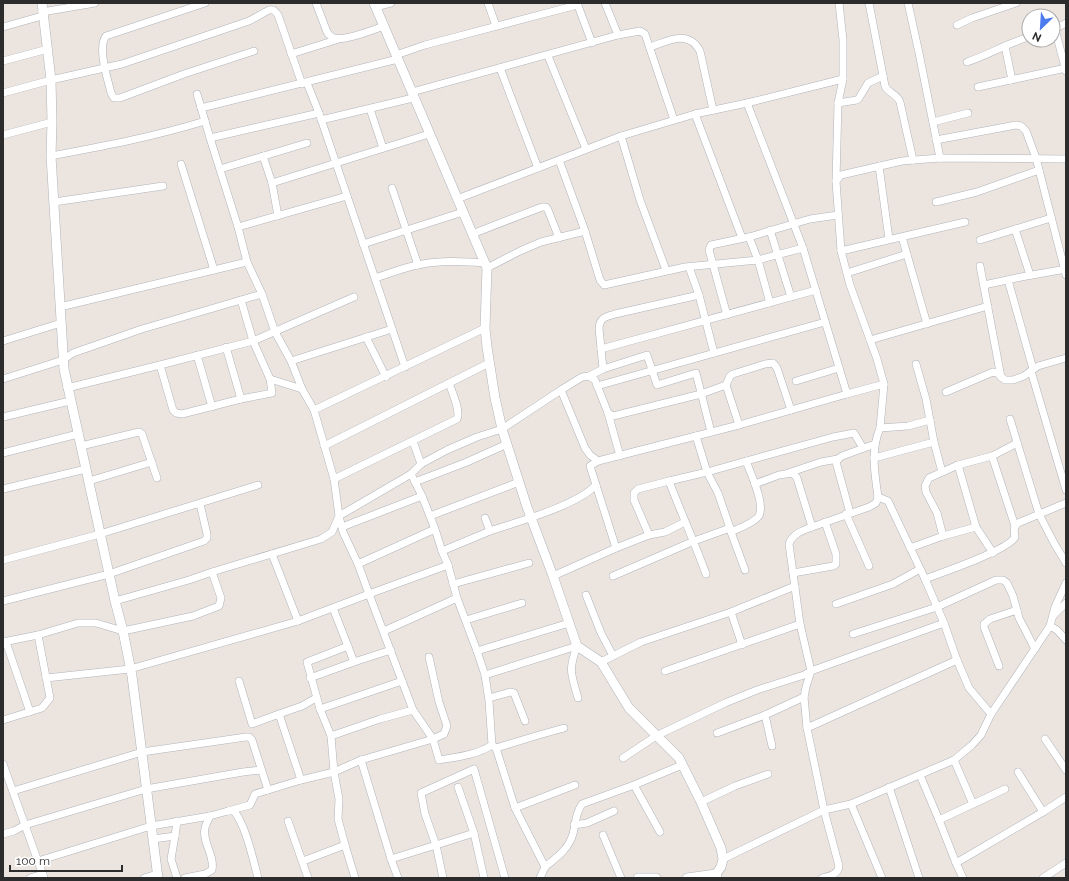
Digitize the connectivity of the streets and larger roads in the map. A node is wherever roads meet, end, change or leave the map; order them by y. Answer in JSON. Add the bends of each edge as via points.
{"nodes":[{"id":1,"x":95,"y":3,"type":"edge"},
{"id":2,"x":205,"y":3,"type":"edge"},
{"id":3,"x":316,"y":3,"type":"edge"},
{"id":4,"x":391,"y":3,"type":"edge"},
{"id":5,"x":488,"y":3,"type":"edge"},
{"id":6,"x":605,"y":3,"type":"edge"},
{"id":7,"x":839,"y":3,"type":"edge"},
{"id":8,"x":869,"y":3,"type":"edge"},
{"id":9,"x":908,"y":3,"type":"edge"},
{"id":10,"x":1016,"y":3,"type":"edge"},
{"id":11,"x":577,"y":4,"type":"edge"},
{"id":12,"x":374,"y":5,"type":"edge"},
{"id":13,"x":42,"y":11,"type":"edge"},
{"id":14,"x":957,"y":25,"type":"dead end"},
{"id":15,"x":384,"y":26,"type":"junction"},
{"id":16,"x":496,"y":26,"type":"junction"},
{"id":17,"x":3,"y":27,"type":"edge"},
{"id":18,"x":618,"y":35,"type":"junction"},
{"id":19,"x":339,"y":39,"type":"junction"},
{"id":20,"x":1021,"y":40,"type":"edge"},
{"id":21,"x":592,"y":43,"type":"junction"},
{"id":22,"x":1005,"y":46,"type":"junction"},
{"id":23,"x":650,"y":47,"type":"junction"},
{"id":24,"x":1060,"y":48,"type":"edge"},
{"id":25,"x":48,"y":49,"type":"junction"},
{"id":26,"x":254,"y":52,"type":"dead end"},
{"id":27,"x":291,"y":54,"type":"junction"},
{"id":28,"x":548,"y":56,"type":"junction"},
{"id":29,"x":398,"y":57,"type":"junction"},
{"id":30,"x":3,"y":61,"type":"edge"},
{"id":31,"x":967,"y":62,"type":"dead end"},
{"id":32,"x":105,"y":68,"type":"junction"},
{"id":33,"x":500,"y":68,"type":"junction"},
{"id":34,"x":1066,"y":69,"type":"edge"},
{"id":35,"x":883,"y":76,"type":"junction"},
{"id":36,"x":843,"y":79,"type":"junction"},
{"id":37,"x":51,"y":80,"type":"junction"},
{"id":38,"x":1012,"y":80,"type":"junction"},
{"id":39,"x":304,"y":83,"type":"junction"},
{"id":40,"x":978,"y":87,"type":"dead end"},
{"id":41,"x":3,"y":93,"type":"edge"},
{"id":42,"x":196,"y":94,"type":"dead end"},
{"id":43,"x":413,"y":95,"type":"junction"},
{"id":44,"x":747,"y":103,"type":"junction"},
{"id":45,"x":838,"y":103,"type":"junction"},
{"id":46,"x":201,"y":108,"type":"junction"},
{"id":47,"x":370,"y":109,"type":"junction"},
{"id":48,"x":713,"y":110,"type":"junction"},
{"id":49,"x":319,"y":113,"type":"junction"},
{"id":50,"x":968,"y":113,"type":"dead end"},
{"id":51,"x":695,"y":114,"type":"junction"},
{"id":52,"x":321,"y":120,"type":"junction"},
{"id":53,"x":674,"y":120,"type":"junction"},
{"id":54,"x":205,"y":121,"type":"junction"},
{"id":55,"x":52,"y":122,"type":"junction"},
{"id":56,"x":933,"y":122,"type":"junction"},
{"id":57,"x":3,"y":134,"type":"edge"},
{"id":58,"x":429,"y":134,"type":"junction"},
{"id":59,"x":621,"y":136,"type":"junction"},
{"id":60,"x":210,"y":138,"type":"junction"},
{"id":61,"x":936,"y":140,"type":"junction"},
{"id":62,"x":307,"y":143,"type":"dead end"},
{"id":63,"x":383,"y":148,"type":"junction"},
{"id":64,"x":586,"y":149,"type":"junction"},
{"id":65,"x":51,"y":156,"type":"junction"},
{"id":66,"x":263,"y":156,"type":"junction"},
{"id":67,"x":940,"y":158,"type":"junction"},
{"id":68,"x":1036,"y":158,"type":"junction"},
{"id":69,"x":1066,"y":159,"type":"edge"},
{"id":70,"x":560,"y":160,"type":"junction"},
{"id":71,"x":913,"y":160,"type":"junction"},
{"id":72,"x":336,"y":163,"type":"junction"},
{"id":73,"x":181,"y":164,"type":"dead end"},
{"id":74,"x":879,"y":166,"type":"junction"},
{"id":75,"x":538,"y":168,"type":"junction"},
{"id":76,"x":220,"y":170,"type":"junction"},
{"id":77,"x":1039,"y":170,"type":"junction"},
{"id":78,"x":836,"y":182,"type":"junction"},
{"id":79,"x":272,"y":183,"type":"junction"},
{"id":80,"x":163,"y":186,"type":"dead end"},
{"id":81,"x":392,"y":188,"type":"dead end"},
{"id":82,"x":347,"y":196,"type":"junction"},
{"id":83,"x":458,"y":199,"type":"junction"},
{"id":84,"x":54,"y":202,"type":"junction"},
{"id":85,"x":936,"y":202,"type":"dead end"},
{"id":86,"x":463,"y":212,"type":"junction"},
{"id":87,"x":838,"y":215,"type":"junction"},
{"id":88,"x":278,"y":216,"type":"junction"},
{"id":89,"x":1051,"y":218,"type":"junction"},
{"id":90,"x":965,"y":222,"type":"dead end"},
{"id":91,"x":794,"y":223,"type":"junction"},
{"id":92,"x":238,"y":228,"type":"junction"},
{"id":93,"x":1015,"y":229,"type":"junction"},
{"id":94,"x":770,"y":230,"type":"junction"},
{"id":95,"x":407,"y":231,"type":"junction"},
{"id":96,"x":585,"y":231,"type":"junction"},
{"id":97,"x":472,"y":234,"type":"junction"},
{"id":98,"x":902,"y":236,"type":"junction"},
{"id":99,"x":559,"y":238,"type":"junction"},
{"id":100,"x":745,"y":238,"type":"junction"},
{"id":101,"x":889,"y":239,"type":"junction"},
{"id":102,"x":980,"y":240,"type":"dead end"},
{"id":103,"x":363,"y":244,"type":"junction"},
{"id":104,"x":803,"y":248,"type":"junction"},
{"id":105,"x":841,"y":251,"type":"junction"},
{"id":106,"x":907,"y":254,"type":"junction"},
{"id":107,"x":777,"y":255,"type":"junction"},
{"id":108,"x":758,"y":260,"type":"junction"},
{"id":109,"x":247,"y":262,"type":"junction"},
{"id":110,"x":712,"y":264,"type":"junction"},
{"id":111,"x":418,"y":265,"type":"junction"},
{"id":112,"x":486,"y":265,"type":"junction"},
{"id":113,"x":980,"y":266,"type":"dead end"},
{"id":114,"x":689,"y":267,"type":"junction"},
{"id":115,"x":214,"y":270,"type":"junction"},
{"id":116,"x":666,"y":270,"type":"junction"},
{"id":117,"x":1066,"y":271,"type":"edge"},
{"id":118,"x":847,"y":273,"type":"junction"},
{"id":119,"x":1030,"y":275,"type":"junction"},
{"id":120,"x":375,"y":278,"type":"junction"},
{"id":121,"x":1008,"y":280,"type":"junction"},
{"id":122,"x":984,"y":285,"type":"junction"},
{"id":123,"x":816,"y":290,"type":"junction"},
{"id":124,"x":262,"y":294,"type":"junction"},
{"id":125,"x":699,"y":295,"type":"junction"},
{"id":126,"x":354,"y":297,"type":"dead end"},
{"id":127,"x":791,"y":297,"type":"junction"},
{"id":128,"x":241,"y":300,"type":"junction"},
{"id":129,"x":770,"y":303,"type":"junction"},
{"id":130,"x":988,"y":306,"type":"junction"},
{"id":131,"x":60,"y":307,"type":"junction"},
{"id":132,"x":727,"y":315,"type":"junction"},
{"id":133,"x":706,"y":321,"type":"junction"},
{"id":134,"x":825,"y":322,"type":"junction"},
{"id":135,"x":61,"y":323,"type":"junction"},
{"id":136,"x":927,"y":324,"type":"junction"},
{"id":137,"x":485,"y":328,"type":"junction"},
{"id":138,"x":392,"y":329,"type":"junction"},
{"id":139,"x":275,"y":332,"type":"junction"},
{"id":140,"x":366,"y":337,"type":"junction"},
{"id":141,"x":870,"y":340,"type":"junction"},
{"id":142,"x":3,"y":341,"type":"edge"},
{"id":143,"x":253,"y":341,"type":"junction"},
{"id":144,"x":226,"y":347,"type":"junction"},
{"id":145,"x":601,"y":349,"type":"junction"},
{"id":146,"x":714,"y":353,"type":"junction"},
{"id":147,"x":197,"y":355,"type":"junction"},
{"id":148,"x":1066,"y":358,"type":"edge"},
{"id":149,"x":63,"y":360,"type":"junction"},
{"id":150,"x":291,"y":361,"type":"junction"},
{"id":151,"x":489,"y":363,"type":"junction"},
{"id":152,"x":916,"y":364,"type":"dead end"},
{"id":153,"x":160,"y":365,"type":"junction"},
{"id":154,"x":405,"y":367,"type":"junction"},
{"id":155,"x":839,"y":368,"type":"junction"},
{"id":156,"x":603,"y":369,"type":"junction"},
{"id":157,"x":653,"y":370,"type":"junction"},
{"id":158,"x":1032,"y":370,"type":"junction"},
{"id":159,"x":589,"y":376,"type":"junction"},
{"id":160,"x":386,"y":377,"type":"junction"},
{"id":161,"x":1001,"y":377,"type":"junction"},
{"id":162,"x":3,"y":379,"type":"edge"},
{"id":163,"x":270,"y":379,"type":"junction"},
{"id":164,"x":796,"y":381,"type":"dead end"},
{"id":165,"x":449,"y":383,"type":"junction"},
{"id":166,"x":884,"y":384,"type":"junction"},
{"id":167,"x":726,"y":385,"type":"junction"},
{"id":168,"x":596,"y":386,"type":"junction"},
{"id":169,"x":68,"y":388,"type":"junction"},
{"id":170,"x":302,"y":389,"type":"junction"},
{"id":171,"x":561,"y":390,"type":"junction"},
{"id":172,"x":946,"y":392,"type":"dead end"},
{"id":173,"x":701,"y":394,"type":"junction"},
{"id":174,"x":847,"y":394,"type":"junction"},
{"id":175,"x":241,"y":399,"type":"junction"},
{"id":176,"x":70,"y":401,"type":"junction"},
{"id":177,"x":212,"y":408,"type":"junction"},
{"id":178,"x":314,"y":410,"type":"junction"},
{"id":179,"x":791,"y":410,"type":"junction"},
{"id":180,"x":608,"y":413,"type":"junction"},
{"id":181,"x":3,"y":417,"type":"edge"},
{"id":182,"x":1010,"y":419,"type":"dead end"},
{"id":183,"x":930,"y":420,"type":"junction"},
{"id":184,"x":739,"y":425,"type":"junction"},
{"id":185,"x":880,"y":428,"type":"junction"},
{"id":186,"x":502,"y":429,"type":"junction"},
{"id":187,"x":711,"y":432,"type":"junction"},
{"id":188,"x":78,"y":434,"type":"junction"},
{"id":189,"x":696,"y":436,"type":"junction"},
{"id":190,"x":412,"y":441,"type":"junction"},
{"id":191,"x":934,"y":442,"type":"junction"},
{"id":192,"x":1017,"y":443,"type":"junction"},
{"id":193,"x":507,"y":444,"type":"junction"},
{"id":194,"x":875,"y":444,"type":"junction"},
{"id":195,"x":80,"y":446,"type":"junction"},
{"id":196,"x":324,"y":446,"type":"junction"},
{"id":197,"x":863,"y":448,"type":"junction"},
{"id":198,"x":3,"y":453,"type":"edge"},
{"id":199,"x":620,"y":456,"type":"junction"},
{"id":200,"x":992,"y":456,"type":"junction"},
{"id":201,"x":874,"y":458,"type":"junction"},
{"id":202,"x":838,"y":459,"type":"junction"},
{"id":203,"x":598,"y":461,"type":"junction"},
{"id":204,"x":746,"y":461,"type":"junction"},
{"id":205,"x":152,"y":462,"type":"junction"},
{"id":206,"x":421,"y":464,"type":"junction"},
{"id":207,"x":958,"y":465,"type":"junction"},
{"id":208,"x":86,"y":468,"type":"junction"},
{"id":209,"x":707,"y":472,"type":"junction"},
{"id":210,"x":942,"y":472,"type":"junction"},
{"id":211,"x":787,"y":473,"type":"junction"},
{"id":212,"x":411,"y":474,"type":"junction"},
{"id":213,"x":157,"y":478,"type":"dead end"},
{"id":214,"x":334,"y":479,"type":"junction"},
{"id":215,"x":89,"y":481,"type":"junction"},
{"id":216,"x":670,"y":481,"type":"junction"},
{"id":217,"x":415,"y":482,"type":"junction"},
{"id":218,"x":519,"y":482,"type":"junction"},
{"id":219,"x":755,"y":484,"type":"junction"},
{"id":220,"x":258,"y":485,"type":"dead end"},
{"id":221,"x":596,"y":485,"type":"junction"},
{"id":222,"x":3,"y":489,"type":"edge"},
{"id":223,"x":1066,"y":490,"type":"edge"},
{"id":224,"x":422,"y":496,"type":"junction"},
{"id":225,"x":878,"y":497,"type":"junction"},
{"id":226,"x":1066,"y":502,"type":"edge"},
{"id":227,"x":200,"y":504,"type":"junction"},
{"id":228,"x":848,"y":514,"type":"junction"},
{"id":229,"x":1039,"y":514,"type":"junction"},
{"id":230,"x":339,"y":516,"type":"junction"},
{"id":231,"x":430,"y":516,"type":"junction"},
{"id":232,"x":531,"y":517,"type":"junction"},
{"id":233,"x":485,"y":518,"type":"dead end"},
{"id":234,"x":685,"y":522,"type":"junction"},
{"id":235,"x":825,"y":522,"type":"junction"},
{"id":236,"x":1015,"y":526,"type":"junction"},
{"id":237,"x":812,"y":527,"type":"junction"},
{"id":238,"x":976,"y":527,"type":"junction"},
{"id":239,"x":342,"y":529,"type":"junction"},
{"id":240,"x":435,"y":529,"type":"junction"},
{"id":241,"x":730,"y":530,"type":"junction"},
{"id":242,"x":490,"y":531,"type":"junction"},
{"id":243,"x":332,"y":532,"type":"junction"},
{"id":244,"x":100,"y":534,"type":"junction"},
{"id":245,"x":649,"y":535,"type":"junction"},
{"id":246,"x":943,"y":536,"type":"junction"},
{"id":247,"x":694,"y":541,"type":"junction"},
{"id":248,"x":616,"y":548,"type":"junction"},
{"id":249,"x":910,"y":548,"type":"junction"},
{"id":250,"x":442,"y":551,"type":"junction"},
{"id":251,"x":993,"y":552,"type":"junction"},
{"id":252,"x":272,"y":554,"type":"junction"},
{"id":253,"x":3,"y":560,"type":"edge"},
{"id":254,"x":1066,"y":563,"type":"edge"},
{"id":255,"x":358,"y":564,"type":"junction"},
{"id":256,"x":529,"y":564,"type":"dead end"},
{"id":257,"x":448,"y":565,"type":"junction"},
{"id":258,"x":869,"y":566,"type":"dead end"},
{"id":259,"x":920,"y":569,"type":"junction"},
{"id":260,"x":745,"y":570,"type":"dead end"},
{"id":261,"x":212,"y":572,"type":"junction"},
{"id":262,"x":793,"y":573,"type":"junction"},
{"id":263,"x":109,"y":574,"type":"junction"},
{"id":264,"x":706,"y":574,"type":"dead end"},
{"id":265,"x":553,"y":576,"type":"junction"},
{"id":266,"x":613,"y":576,"type":"dead end"},
{"id":267,"x":925,"y":580,"type":"junction"},
{"id":268,"x":1066,"y":583,"type":"edge"},
{"id":269,"x":453,"y":584,"type":"junction"},
{"id":270,"x":795,"y":586,"type":"junction"},
{"id":271,"x":370,"y":594,"type":"junction"},
{"id":272,"x":586,"y":595,"type":"dead end"},
{"id":273,"x":457,"y":598,"type":"junction"},
{"id":274,"x":3,"y":601,"type":"edge"},
{"id":275,"x":115,"y":601,"type":"junction"},
{"id":276,"x":522,"y":603,"type":"dead end"},
{"id":277,"x":1066,"y":603,"type":"edge"},
{"id":278,"x":836,"y":604,"type":"dead end"},
{"id":279,"x":937,"y":607,"type":"junction"},
{"id":280,"x":333,"y":608,"type":"junction"},
{"id":281,"x":1017,"y":610,"type":"junction"},
{"id":282,"x":731,"y":612,"type":"junction"},
{"id":283,"x":1052,"y":617,"type":"junction"},
{"id":284,"x":466,"y":620,"type":"junction"},
{"id":285,"x":298,"y":621,"type":"junction"},
{"id":286,"x":569,"y":623,"type":"junction"},
{"id":287,"x":944,"y":623,"type":"junction"},
{"id":288,"x":800,"y":624,"type":"junction"},
{"id":289,"x":1050,"y":626,"type":"junction"},
{"id":290,"x":123,"y":631,"type":"junction"},
{"id":291,"x":384,"y":631,"type":"junction"},
{"id":292,"x":853,"y":634,"type":"dead end"},
{"id":293,"x":38,"y":635,"type":"junction"},
{"id":294,"x":1066,"y":639,"type":"edge"},
{"id":295,"x":4,"y":642,"type":"edge"},
{"id":296,"x":742,"y":644,"type":"junction"},
{"id":297,"x":348,"y":646,"type":"junction"},
{"id":298,"x":577,"y":646,"type":"junction"},
{"id":299,"x":1035,"y":649,"type":"junction"},
{"id":300,"x":391,"y":650,"type":"junction"},
{"id":301,"x":477,"y":651,"type":"junction"},
{"id":302,"x":613,"y":656,"type":"junction"},
{"id":303,"x":429,"y":657,"type":"dead end"},
{"id":304,"x":957,"y":660,"type":"junction"},
{"id":305,"x":354,"y":662,"type":"junction"},
{"id":306,"x":601,"y":662,"type":"junction"},
{"id":307,"x":999,"y":666,"type":"dead end"},
{"id":308,"x":130,"y":669,"type":"junction"},
{"id":309,"x":665,"y":670,"type":"dead end"},
{"id":310,"x":812,"y":671,"type":"junction"},
{"id":311,"x":485,"y":675,"type":"junction"},
{"id":312,"x":46,"y":678,"type":"junction"},
{"id":313,"x":310,"y":678,"type":"junction"},
{"id":314,"x":402,"y":680,"type":"junction"},
{"id":315,"x":239,"y":681,"type":"dead end"},
{"id":316,"x":804,"y":697,"type":"junction"},
{"id":317,"x":316,"y":698,"type":"junction"},
{"id":318,"x":489,"y":698,"type":"junction"},
{"id":319,"x":578,"y":698,"type":"dead end"},
{"id":320,"x":320,"y":708,"type":"junction"},
{"id":321,"x":413,"y":710,"type":"junction"},
{"id":322,"x":30,"y":712,"type":"junction"},
{"id":323,"x":279,"y":714,"type":"junction"},
{"id":324,"x":991,"y":714,"type":"junction"},
{"id":325,"x":765,"y":715,"type":"junction"},
{"id":326,"x":3,"y":720,"type":"edge"},
{"id":327,"x":525,"y":721,"type":"dead end"},
{"id":328,"x":564,"y":728,"type":"dead end"},
{"id":329,"x":807,"y":728,"type":"junction"},
{"id":330,"x":717,"y":733,"type":"dead end"},
{"id":331,"x":331,"y":736,"type":"junction"},
{"id":332,"x":656,"y":736,"type":"junction"},
{"id":333,"x":433,"y":739,"type":"junction"},
{"id":334,"x":1045,"y":739,"type":"dead end"},
{"id":335,"x":772,"y":746,"type":"dead end"},
{"id":336,"x":494,"y":747,"type":"junction"},
{"id":337,"x":142,"y":752,"type":"junction"},
{"id":338,"x":623,"y":758,"type":"dead end"},
{"id":339,"x":361,"y":760,"type":"junction"},
{"id":340,"x":954,"y":760,"type":"junction"},
{"id":341,"x":3,"y":764,"type":"edge"},
{"id":342,"x":682,"y":764,"type":"junction"},
{"id":343,"x":261,"y":770,"type":"junction"},
{"id":344,"x":1066,"y":770,"type":"edge"},
{"id":345,"x":334,"y":772,"type":"junction"},
{"id":346,"x":1018,"y":772,"type":"dead end"},
{"id":347,"x":768,"y":774,"type":"dead end"},
{"id":348,"x":920,"y":775,"type":"junction"},
{"id":349,"x":301,"y":780,"type":"junction"},
{"id":350,"x":574,"y":785,"type":"dead end"},
{"id":351,"x":634,"y":785,"type":"junction"},
{"id":352,"x":458,"y":787,"type":"dead end"},
{"id":353,"x":889,"y":787,"type":"junction"},
{"id":354,"x":146,"y":789,"type":"junction"},
{"id":355,"x":1005,"y":789,"type":"dead end"},
{"id":356,"x":268,"y":790,"type":"junction"},
{"id":357,"x":13,"y":791,"type":"junction"},
{"id":358,"x":1066,"y":797,"type":"edge"},
{"id":359,"x":702,"y":802,"type":"junction"},
{"id":360,"x":851,"y":804,"type":"junction"},
{"id":361,"x":973,"y":804,"type":"junction"},
{"id":362,"x":515,"y":808,"type":"junction"},
{"id":363,"x":824,"y":810,"type":"junction"},
{"id":364,"x":228,"y":811,"type":"junction"},
{"id":365,"x":614,"y":811,"type":"dead end"},
{"id":366,"x":1043,"y":812,"type":"junction"},
{"id":367,"x":210,"y":816,"type":"junction"},
{"id":368,"x":939,"y":820,"type":"junction"},
{"id":369,"x":177,"y":821,"type":"junction"},
{"id":370,"x":288,"y":821,"type":"dead end"},
{"id":371,"x":25,"y":825,"type":"junction"},
{"id":372,"x":574,"y":825,"type":"junction"},
{"id":373,"x":151,"y":826,"type":"junction"},
{"id":374,"x":660,"y":832,"type":"dead end"},
{"id":375,"x":474,"y":833,"type":"junction"},
{"id":376,"x":3,"y":834,"type":"edge"},
{"id":377,"x":604,"y":835,"type":"dead end"},
{"id":378,"x":175,"y":836,"type":"junction"},
{"id":379,"x":153,"y":839,"type":"junction"},
{"id":380,"x":345,"y":845,"type":"junction"},
{"id":381,"x":436,"y":845,"type":"junction"},
{"id":382,"x":391,"y":859,"type":"junction"},
{"id":383,"x":723,"y":859,"type":"junction"},
{"id":384,"x":38,"y":860,"type":"junction"},
{"id":385,"x":303,"y":861,"type":"junction"},
{"id":386,"x":1066,"y":863,"type":"edge"},
{"id":387,"x":956,"y":864,"type":"junction"},
{"id":388,"x":545,"y":867,"type":"junction"},
{"id":389,"x":212,"y":870,"type":"junction"},
{"id":390,"x":43,"y":876,"type":"edge"},
{"id":391,"x":158,"y":876,"type":"edge"},
{"id":392,"x":716,"y":876,"type":"edge"},
{"id":393,"x":30,"y":878,"type":"edge"},
{"id":394,"x":144,"y":878,"type":"edge"},
{"id":395,"x":177,"y":878,"type":"edge"},
{"id":396,"x":185,"y":878,"type":"edge"},
{"id":397,"x":215,"y":878,"type":"edge"},
{"id":398,"x":258,"y":878,"type":"edge"},
{"id":399,"x":308,"y":878,"type":"edge"},
{"id":400,"x":355,"y":878,"type":"edge"},
{"id":401,"x":398,"y":878,"type":"edge"},
{"id":402,"x":444,"y":878,"type":"edge"},
{"id":403,"x":484,"y":878,"type":"edge"},
{"id":404,"x":505,"y":878,"type":"edge"},
{"id":405,"x":540,"y":878,"type":"edge"},
{"id":406,"x":621,"y":878,"type":"edge"},
{"id":407,"x":638,"y":878,"type":"edge"},
{"id":408,"x":656,"y":878,"type":"edge"},
{"id":409,"x":687,"y":878,"type":"edge"},
{"id":410,"x":822,"y":878,"type":"edge"},
{"id":411,"x":882,"y":878,"type":"edge"},
{"id":412,"x":919,"y":878,"type":"edge"},
{"id":413,"x":963,"y":878,"type":"edge"},
{"id":414,"x":1043,"y":878,"type":"edge"}],
"edges":[{"from":1,"to":13,"type":"street"},
{"from":2,"to":32,"type":"street","via":[[106,36],[102,45]]},
{"from":3,"to":19,"type":"street","via":[[327,32]]},
{"from":4,"to":12,"type":"street"},
{"from":5,"to":16,"type":"street"},
{"from":6,"to":18,"type":"street"},
{"from":7,"to":36,"type":"street","via":[[843,40]]},
{"from":8,"to":35,"type":"street"},
{"from":9,"to":56,"type":"street"},
{"from":10,"to":14,"type":"street"},
{"from":11,"to":16,"type":"street"},
{"from":11,"to":21,"type":"street"},
{"from":12,"to":15,"type":"street"},
{"from":13,"to":17,"type":"street"},
{"from":13,"to":25,"type":"street"},
{"from":15,"to":19,"type":"street"},
{"from":15,"to":29,"type":"street"},
{"from":16,"to":29,"type":"street","via":[[425,45]]},
{"from":18,"to":21,"type":"street"},
{"from":18,"to":23,"type":"street","via":[[642,31]]},
{"from":19,"to":27,"type":"street"},
{"from":20,"to":22,"type":"street"},
{"from":21,"to":28,"type":"street"},
{"from":22,"to":31,"type":"street"},
{"from":22,"to":38,"type":"street"},
{"from":23,"to":48,"type":"street","via":[[682,38],[692,40],[697,45]]},
{"from":23,"to":53,"type":"street"},
{"from":24,"to":34,"type":"street"},
{"from":25,"to":30,"type":"street"},
{"from":25,"to":37,"type":"street"},
{"from":26,"to":32,"type":"street","via":[[120,98],[114,98],[111,93]]},
{"from":27,"to":32,"type":"street","via":[[276,11],[268,10],[249,21]]},
{"from":27,"to":39,"type":"street"},
{"from":28,"to":33,"type":"street"},
{"from":28,"to":64,"type":"street"},
{"from":29,"to":39,"type":"street"},
{"from":29,"to":43,"type":"street"},
{"from":32,"to":37,"type":"street"},
{"from":33,"to":43,"type":"street"},
{"from":33,"to":75,"type":"street"},
{"from":34,"to":38,"type":"street"},
{"from":35,"to":45,"type":"street","via":[[868,83],[857,100]]},
{"from":35,"to":71,"type":"street","via":[[886,89],[900,102]]},
{"from":36,"to":44,"type":"street"},
{"from":36,"to":45,"type":"street"},
{"from":37,"to":41,"type":"street"},
{"from":37,"to":55,"type":"street"},
{"from":38,"to":40,"type":"street"},
{"from":39,"to":46,"type":"street"},
{"from":39,"to":49,"type":"street"},
{"from":42,"to":46,"type":"street"},
{"from":43,"to":47,"type":"street"},
{"from":43,"to":58,"type":"street"},
{"from":44,"to":48,"type":"street"},
{"from":44,"to":91,"type":"street"},
{"from":45,"to":78,"type":"street"},
{"from":46,"to":54,"type":"street"},
{"from":47,"to":52,"type":"street"},
{"from":47,"to":63,"type":"street"},
{"from":48,"to":51,"type":"street"},
{"from":49,"to":52,"type":"street"},
{"from":49,"to":60,"type":"street"},
{"from":50,"to":56,"type":"street"},
{"from":51,"to":53,"type":"street"},
{"from":51,"to":100,"type":"street"},
{"from":52,"to":72,"type":"street"},
{"from":53,"to":59,"type":"street"},
{"from":54,"to":60,"type":"street"},
{"from":54,"to":65,"type":"street","via":[[123,143]]},
{"from":55,"to":57,"type":"street"},
{"from":55,"to":65,"type":"street"},
{"from":56,"to":61,"type":"street"},
{"from":58,"to":63,"type":"street"},
{"from":58,"to":83,"type":"street"},
{"from":59,"to":64,"type":"street"},
{"from":59,"to":116,"type":"street","via":[[640,200]]},
{"from":60,"to":76,"type":"street"},
{"from":61,"to":67,"type":"street"},
{"from":61,"to":68,"type":"street","via":[[1019,126],[1026,131]]},
{"from":62,"to":66,"type":"street"},
{"from":63,"to":72,"type":"street"},
{"from":64,"to":70,"type":"street"},
{"from":65,"to":84,"type":"street"},
{"from":66,"to":76,"type":"street"},
{"from":66,"to":79,"type":"street"},
{"from":67,"to":68,"type":"street"},
{"from":67,"to":71,"type":"street"},
{"from":68,"to":69,"type":"street"},
{"from":68,"to":77,"type":"street"},
{"from":70,"to":75,"type":"street"},
{"from":70,"to":96,"type":"street"},
{"from":71,"to":74,"type":"street"},
{"from":72,"to":79,"type":"street"},
{"from":72,"to":82,"type":"street"},
{"from":73,"to":115,"type":"street"},
{"from":74,"to":78,"type":"street","via":[[842,175]]},
{"from":74,"to":101,"type":"street"},
{"from":75,"to":83,"type":"street"},
{"from":76,"to":92,"type":"street"},
{"from":77,"to":85,"type":"street","via":[[977,192]]},
{"from":77,"to":89,"type":"street"},
{"from":78,"to":87,"type":"street"},
{"from":79,"to":88,"type":"street"},
{"from":80,"to":84,"type":"street"},
{"from":81,"to":95,"type":"street"},
{"from":82,"to":88,"type":"street"},
{"from":82,"to":103,"type":"street"},
{"from":83,"to":86,"type":"street"},
{"from":84,"to":131,"type":"street"},
{"from":86,"to":95,"type":"street"},
{"from":86,"to":97,"type":"street"},
{"from":87,"to":91,"type":"street"},
{"from":87,"to":105,"type":"street"},
{"from":88,"to":92,"type":"street"},
{"from":89,"to":93,"type":"street"},
{"from":89,"to":117,"type":"street"},
{"from":90,"to":98,"type":"street"},
{"from":91,"to":94,"type":"street"},
{"from":91,"to":104,"type":"street"},
{"from":92,"to":109,"type":"street"},
{"from":93,"to":102,"type":"street"},
{"from":93,"to":119,"type":"street"},
{"from":94,"to":100,"type":"street"},
{"from":94,"to":107,"type":"street"},
{"from":95,"to":103,"type":"street"},
{"from":95,"to":111,"type":"street"},
{"from":96,"to":99,"type":"street"},
{"from":96,"to":116,"type":"street","via":[[600,280],[604,285]]},
{"from":97,"to":99,"type":"street","via":[[546,207]]},
{"from":97,"to":112,"type":"street"},
{"from":98,"to":101,"type":"street"},
{"from":98,"to":106,"type":"street"},
{"from":99,"to":112,"type":"street","via":[[541,242]]},
{"from":100,"to":108,"type":"street"},
{"from":100,"to":110,"type":"street","via":[[711,245],[709,250]]},
{"from":101,"to":105,"type":"street"},
{"from":103,"to":120,"type":"street"},
{"from":104,"to":107,"type":"street"},
{"from":104,"to":123,"type":"street"},
{"from":105,"to":118,"type":"street"},
{"from":106,"to":118,"type":"street"},
{"from":106,"to":136,"type":"street"},
{"from":107,"to":108,"type":"street"},
{"from":107,"to":127,"type":"street"},
{"from":108,"to":110,"type":"street"},
{"from":108,"to":129,"type":"street"},
{"from":109,"to":115,"type":"street"},
{"from":109,"to":124,"type":"street"},
{"from":110,"to":114,"type":"street"},
{"from":110,"to":132,"type":"street"},
{"from":111,"to":112,"type":"street","via":[[460,261]]},
{"from":111,"to":120,"type":"street"},
{"from":112,"to":137,"type":"street"},
{"from":113,"to":122,"type":"street"},
{"from":114,"to":116,"type":"street"},
{"from":114,"to":125,"type":"street"},
{"from":115,"to":131,"type":"street"},
{"from":117,"to":119,"type":"street"},
{"from":118,"to":141,"type":"street"},
{"from":119,"to":121,"type":"street"},
{"from":120,"to":138,"type":"street"},
{"from":121,"to":122,"type":"street"},
{"from":121,"to":158,"type":"street"},
{"from":122,"to":130,"type":"street"},
{"from":123,"to":127,"type":"street"},
{"from":123,"to":134,"type":"street"},
{"from":124,"to":128,"type":"street"},
{"from":124,"to":139,"type":"street"},
{"from":125,"to":133,"type":"street"},
{"from":125,"to":145,"type":"street","via":[[602,319],[599,328]]},
{"from":126,"to":139,"type":"street"},
{"from":127,"to":129,"type":"street"},
{"from":128,"to":143,"type":"street"},
{"from":128,"to":149,"type":"street","via":[[142,329],[73,353]]},
{"from":129,"to":132,"type":"street"},
{"from":130,"to":136,"type":"street"},
{"from":130,"to":161,"type":"street"},
{"from":131,"to":135,"type":"street"},
{"from":132,"to":133,"type":"street"},
{"from":133,"to":145,"type":"street"},
{"from":133,"to":146,"type":"street"},
{"from":134,"to":146,"type":"street"},
{"from":134,"to":155,"type":"street"},
{"from":135,"to":142,"type":"street"},
{"from":135,"to":149,"type":"street"},
{"from":136,"to":141,"type":"street"},
{"from":137,"to":151,"type":"street"},
{"from":137,"to":154,"type":"street"},
{"from":138,"to":140,"type":"street"},
{"from":138,"to":154,"type":"street"},
{"from":139,"to":143,"type":"street"},
{"from":139,"to":150,"type":"street"},
{"from":140,"to":150,"type":"street"},
{"from":140,"to":160,"type":"street"},
{"from":141,"to":166,"type":"street"},
{"from":143,"to":144,"type":"street"},
{"from":143,"to":163,"type":"street"},
{"from":144,"to":147,"type":"street"},
{"from":144,"to":175,"type":"street"},
{"from":145,"to":156,"type":"street"},
{"from":146,"to":157,"type":"street"},
{"from":147,"to":153,"type":"street"},
{"from":147,"to":177,"type":"street"},
{"from":148,"to":158,"type":"street"},
{"from":149,"to":162,"type":"street"},
{"from":149,"to":169,"type":"street"},
{"from":150,"to":170,"type":"street"},
{"from":151,"to":165,"type":"street"},
{"from":151,"to":186,"type":"street"},
{"from":152,"to":183,"type":"street"},
{"from":153,"to":169,"type":"street"},
{"from":153,"to":177,"type":"street","via":[[176,413]]},
{"from":154,"to":160,"type":"street"},
{"from":155,"to":164,"type":"street"},
{"from":155,"to":174,"type":"street"},
{"from":156,"to":157,"type":"street","via":[[647,356]]},
{"from":156,"to":159,"type":"street"},
{"from":157,"to":168,"type":"street"},
{"from":157,"to":173,"type":"street","via":[[657,385],[696,373]]},
{"from":158,"to":161,"type":"street","via":[[1013,380]]},
{"from":158,"to":223,"type":"street"},
{"from":159,"to":168,"type":"street"},
{"from":159,"to":171,"type":"street","via":[[582,377]]},
{"from":160,"to":178,"type":"street"},
{"from":161,"to":172,"type":"street","via":[[993,372]]},
{"from":163,"to":170,"type":"street"},
{"from":163,"to":175,"type":"street","via":[[272,393]]},
{"from":165,"to":190,"type":"street","via":[[458,410],[457,419]]},
{"from":165,"to":196,"type":"street"},
{"from":166,"to":174,"type":"street"},
{"from":166,"to":185,"type":"street"},
{"from":167,"to":173,"type":"street"},
{"from":167,"to":179,"type":"street","via":[[733,374],[774,363]]},
{"from":167,"to":184,"type":"street"},
{"from":168,"to":180,"type":"street"},
{"from":169,"to":176,"type":"street"},
{"from":170,"to":178,"type":"street"},
{"from":171,"to":186,"type":"street"},
{"from":171,"to":203,"type":"street","via":[[585,448]]},
{"from":173,"to":180,"type":"street","via":[[619,415],[613,416]]},
{"from":173,"to":187,"type":"street"},
{"from":174,"to":179,"type":"street"},
{"from":175,"to":177,"type":"street"},
{"from":176,"to":181,"type":"street"},
{"from":176,"to":188,"type":"street"},
{"from":178,"to":196,"type":"street"},
{"from":179,"to":184,"type":"street"},
{"from":180,"to":199,"type":"street"},
{"from":182,"to":192,"type":"street"},
{"from":183,"to":185,"type":"street","via":[[908,426]]},
{"from":183,"to":191,"type":"street"},
{"from":184,"to":187,"type":"street"},
{"from":185,"to":194,"type":"street"},
{"from":186,"to":193,"type":"street"},
{"from":186,"to":206,"type":"street","via":[[477,437]]},
{"from":187,"to":189,"type":"street"},
{"from":188,"to":195,"type":"street"},
{"from":188,"to":198,"type":"street"},
{"from":189,"to":199,"type":"street"},
{"from":189,"to":209,"type":"street"},
{"from":190,"to":206,"type":"street"},
{"from":190,"to":214,"type":"street"},
{"from":191,"to":201,"type":"street"},
{"from":191,"to":210,"type":"street"},
{"from":192,"to":200,"type":"street"},
{"from":192,"to":229,"type":"street"},
{"from":193,"to":217,"type":"street"},
{"from":193,"to":218,"type":"street"},
{"from":194,"to":197,"type":"street"},
{"from":194,"to":201,"type":"street"},
{"from":195,"to":205,"type":"street","via":[[139,432]]},
{"from":195,"to":208,"type":"street"},
{"from":196,"to":214,"type":"street"},
{"from":197,"to":202,"type":"street"},
{"from":197,"to":204,"type":"street","via":[[854,433]]},
{"from":199,"to":203,"type":"street"},
{"from":200,"to":207,"type":"street"},
{"from":200,"to":236,"type":"street"},
{"from":201,"to":225,"type":"street"},
{"from":202,"to":211,"type":"street"},
{"from":202,"to":228,"type":"street","via":[[836,462]]},
{"from":203,"to":221,"type":"street","via":[[590,466]]},
{"from":204,"to":209,"type":"street"},
{"from":204,"to":219,"type":"street"},
{"from":205,"to":213,"type":"street"},
{"from":205,"to":215,"type":"street"},
{"from":206,"to":212,"type":"street"},
{"from":207,"to":210,"type":"street"},
{"from":207,"to":238,"type":"street"},
{"from":208,"to":215,"type":"street"},
{"from":208,"to":222,"type":"street"},
{"from":209,"to":216,"type":"street"},
{"from":209,"to":241,"type":"street","via":[[718,493]]},
{"from":210,"to":246,"type":"street","via":[[929,478],[925,486]]},
{"from":211,"to":219,"type":"street"},
{"from":211,"to":237,"type":"street","via":[[793,473],[797,478]]},
{"from":212,"to":217,"type":"street"},
{"from":212,"to":230,"type":"street"},
{"from":214,"to":230,"type":"street"},
{"from":215,"to":244,"type":"street"},
{"from":216,"to":234,"type":"street"},
{"from":216,"to":245,"type":"street","via":[[638,489],[634,494],[634,500]]},
{"from":217,"to":224,"type":"street"},
{"from":218,"to":231,"type":"street"},
{"from":218,"to":232,"type":"street"},
{"from":219,"to":241,"type":"street","via":[[761,511],[759,516]]},
{"from":220,"to":227,"type":"street"},
{"from":221,"to":232,"type":"street","via":[[576,499]]},
{"from":221,"to":248,"type":"street"},
{"from":224,"to":231,"type":"street"},
{"from":224,"to":239,"type":"street"},
{"from":225,"to":228,"type":"street","via":[[876,503],[869,507]]},
{"from":225,"to":249,"type":"street","via":[[888,502]]},
{"from":226,"to":229,"type":"street"},
{"from":227,"to":244,"type":"street"},
{"from":227,"to":263,"type":"street","via":[[207,534],[204,542]]},
{"from":228,"to":235,"type":"street"},
{"from":228,"to":258,"type":"street"},
{"from":229,"to":236,"type":"street"},
{"from":229,"to":254,"type":"street"},
{"from":230,"to":239,"type":"street"},
{"from":230,"to":243,"type":"street"},
{"from":231,"to":240,"type":"street"},
{"from":232,"to":242,"type":"street"},
{"from":232,"to":265,"type":"street"},
{"from":233,"to":242,"type":"street"},
{"from":234,"to":245,"type":"street","via":[[665,532]]},
{"from":234,"to":247,"type":"street"},
{"from":235,"to":237,"type":"street"},
{"from":235,"to":262,"type":"street","via":[[836,554],[836,564]]},
{"from":236,"to":251,"type":"street","via":[[1014,540]]},
{"from":237,"to":262,"type":"street","via":[[791,539],[789,544]]},
{"from":238,"to":246,"type":"street"},
{"from":238,"to":251,"type":"street"},
{"from":239,"to":243,"type":"street"},
{"from":239,"to":255,"type":"street"},
{"from":240,"to":250,"type":"street"},
{"from":240,"to":255,"type":"street"},
{"from":241,"to":247,"type":"street"},
{"from":241,"to":260,"type":"street"},
{"from":242,"to":250,"type":"street"},
{"from":243,"to":252,"type":"street","via":[[321,539]]},
{"from":244,"to":253,"type":"street"},
{"from":244,"to":263,"type":"street"},
{"from":245,"to":248,"type":"street"},
{"from":246,"to":249,"type":"street"},
{"from":247,"to":264,"type":"street"},
{"from":247,"to":266,"type":"street"},
{"from":248,"to":265,"type":"street"},
{"from":249,"to":259,"type":"street"},
{"from":250,"to":257,"type":"street"},
{"from":251,"to":267,"type":"street"},
{"from":252,"to":261,"type":"street"},
{"from":252,"to":285,"type":"street"},
{"from":255,"to":271,"type":"street"},
{"from":256,"to":269,"type":"street"},
{"from":257,"to":269,"type":"street"},
{"from":257,"to":271,"type":"street"},
{"from":259,"to":267,"type":"street"},
{"from":259,"to":278,"type":"street","via":[[893,584]]},
{"from":261,"to":275,"type":"street"},
{"from":261,"to":290,"type":"street","via":[[221,598],[219,606],[193,616]]},
{"from":262,"to":270,"type":"street"},
{"from":263,"to":274,"type":"street"},
{"from":263,"to":275,"type":"street"},
{"from":265,"to":286,"type":"street"},
{"from":267,"to":279,"type":"street"},
{"from":268,"to":283,"type":"street"},
{"from":269,"to":273,"type":"street"},
{"from":270,"to":282,"type":"street"},
{"from":270,"to":288,"type":"street"},
{"from":271,"to":280,"type":"street"},
{"from":271,"to":291,"type":"street"},
{"from":272,"to":302,"type":"street"},
{"from":273,"to":284,"type":"street"},
{"from":273,"to":291,"type":"street"},
{"from":275,"to":290,"type":"street"},
{"from":276,"to":284,"type":"street"},
{"from":277,"to":283,"type":"street"},
{"from":279,"to":281,"type":"street","via":[[996,580],[1003,580],[1007,582]]},
{"from":279,"to":287,"type":"street"},
{"from":279,"to":292,"type":"street"},
{"from":280,"to":285,"type":"street"},
{"from":280,"to":297,"type":"street"},
{"from":281,"to":299,"type":"street"},
{"from":281,"to":307,"type":"street","via":[[990,619],[984,624]]},
{"from":282,"to":296,"type":"street"},
{"from":282,"to":302,"type":"street","via":[[642,642]]},
{"from":283,"to":289,"type":"street"},
{"from":284,"to":301,"type":"street"},
{"from":285,"to":308,"type":"street"},
{"from":286,"to":298,"type":"street"},
{"from":286,"to":301,"type":"street"},
{"from":287,"to":304,"type":"street"},
{"from":287,"to":310,"type":"street"},
{"from":288,"to":296,"type":"street"},
{"from":288,"to":310,"type":"street"},
{"from":289,"to":294,"type":"street"},
{"from":289,"to":299,"type":"street"},
{"from":290,"to":293,"type":"street","via":[[89,622]]},
{"from":290,"to":308,"type":"street"},
{"from":291,"to":300,"type":"street"},
{"from":293,"to":295,"type":"street"},
{"from":293,"to":312,"type":"street"},
{"from":295,"to":322,"type":"street"},
{"from":296,"to":309,"type":"street"},
{"from":297,"to":305,"type":"street"},
{"from":297,"to":313,"type":"street","via":[[306,662]]},
{"from":298,"to":306,"type":"street"},
{"from":298,"to":311,"type":"street"},
{"from":298,"to":319,"type":"street","via":[[570,671]]},
{"from":299,"to":324,"type":"street"},
{"from":300,"to":305,"type":"street"},
{"from":300,"to":314,"type":"street"},
{"from":301,"to":311,"type":"street"},
{"from":302,"to":306,"type":"street"},
{"from":303,"to":333,"type":"street","via":[[447,726],[444,734]]},
{"from":304,"to":324,"type":"street","via":[[969,688]]},
{"from":304,"to":329,"type":"street"},
{"from":305,"to":313,"type":"street"},
{"from":306,"to":332,"type":"street","via":[[629,708]]},
{"from":308,"to":312,"type":"street"},
{"from":308,"to":337,"type":"street"},
{"from":310,"to":316,"type":"street"},
{"from":310,"to":332,"type":"street","via":[[725,703]]},
{"from":311,"to":318,"type":"street"},
{"from":312,"to":322,"type":"street","via":[[50,698],[42,708]]},
{"from":313,"to":317,"type":"street"},
{"from":314,"to":320,"type":"street"},
{"from":314,"to":321,"type":"street"},
{"from":315,"to":323,"type":"street","via":[[252,724]]},
{"from":316,"to":325,"type":"street"},
{"from":316,"to":329,"type":"street"},
{"from":317,"to":320,"type":"street"},
{"from":317,"to":323,"type":"street"},
{"from":318,"to":327,"type":"street","via":[[514,693]]},
{"from":318,"to":336,"type":"street"},
{"from":320,"to":331,"type":"street"},
{"from":321,"to":331,"type":"street"},
{"from":321,"to":333,"type":"street"},
{"from":322,"to":326,"type":"street"},
{"from":323,"to":349,"type":"street"},
{"from":324,"to":340,"type":"street","via":[[981,735]]},
{"from":325,"to":330,"type":"street"},
{"from":325,"to":335,"type":"street"},
{"from":328,"to":336,"type":"street"},
{"from":329,"to":363,"type":"street"},
{"from":331,"to":345,"type":"street"},
{"from":332,"to":338,"type":"street"},
{"from":332,"to":342,"type":"street"},
{"from":333,"to":336,"type":"street","via":[[439,760]]},
{"from":333,"to":339,"type":"street"},
{"from":334,"to":344,"type":"street"},
{"from":336,"to":362,"type":"street"},
{"from":337,"to":343,"type":"street","via":[[246,737],[252,740]]},
{"from":337,"to":354,"type":"street"},
{"from":337,"to":357,"type":"street"},
{"from":339,"to":345,"type":"street"},
{"from":339,"to":382,"type":"street"},
{"from":340,"to":348,"type":"street"},
{"from":340,"to":361,"type":"street"},
{"from":341,"to":357,"type":"street"},
{"from":342,"to":351,"type":"street"},
{"from":342,"to":359,"type":"street"},
{"from":343,"to":354,"type":"street"},
{"from":343,"to":356,"type":"street"},
{"from":345,"to":349,"type":"street"},
{"from":345,"to":380,"type":"street","via":[[339,799],[338,819]]},
{"from":346,"to":366,"type":"street"},
{"from":347,"to":359,"type":"street"},
{"from":348,"to":353,"type":"street"},
{"from":348,"to":368,"type":"street"},
{"from":349,"to":356,"type":"street"},
{"from":350,"to":362,"type":"street"},
{"from":351,"to":372,"type":"street","via":[[582,804]]},
{"from":351,"to":374,"type":"street"},
{"from":352,"to":375,"type":"street"},
{"from":353,"to":360,"type":"street"},
{"from":353,"to":412,"type":"street"},
{"from":354,"to":371,"type":"street"},
{"from":354,"to":373,"type":"street"},
{"from":355,"to":361,"type":"street"},
{"from":356,"to":364,"type":"street","via":[[255,794],[250,805]]},
{"from":357,"to":371,"type":"street"},
{"from":358,"to":366,"type":"street"},
{"from":359,"to":383,"type":"street"},
{"from":360,"to":363,"type":"street"},
{"from":360,"to":411,"type":"street"},
{"from":361,"to":368,"type":"street"},
{"from":362,"to":388,"type":"street"},
{"from":363,"to":383,"type":"street"},
{"from":363,"to":410,"type":"street","via":[[839,871]]},
{"from":364,"to":367,"type":"street"},
{"from":364,"to":398,"type":"street","via":[[234,811],[238,816]]},
{"from":365,"to":372,"type":"street","via":[[587,823]]},
{"from":366,"to":387,"type":"street"},
{"from":367,"to":369,"type":"street"},
{"from":367,"to":389,"type":"street","via":[[205,834],[214,862]]},
{"from":368,"to":387,"type":"street"},
{"from":369,"to":373,"type":"street"},
{"from":369,"to":378,"type":"street"},
{"from":370,"to":385,"type":"street"},
{"from":371,"to":376,"type":"street"},
{"from":371,"to":384,"type":"street"},
{"from":372,"to":388,"type":"street","via":[[572,838],[564,851]]},
{"from":373,"to":379,"type":"street"},
{"from":373,"to":384,"type":"street"},
{"from":375,"to":381,"type":"street"},
{"from":375,"to":403,"type":"street"},
{"from":377,"to":406,"type":"street"},
{"from":378,"to":379,"type":"street"},
{"from":378,"to":395,"type":"street","via":[[171,859]]},
{"from":379,"to":391,"type":"street"},
{"from":380,"to":385,"type":"street"},
{"from":380,"to":400,"type":"street"},
{"from":381,"to":382,"type":"street"},
{"from":381,"to":402,"type":"street"},
{"from":381,"to":404,"type":"street","via":[[421,793],[474,769]]},
{"from":382,"to":401,"type":"street"},
{"from":383,"to":392,"type":"street"},
{"from":384,"to":390,"type":"street"},
{"from":385,"to":399,"type":"street"},
{"from":386,"to":414,"type":"street"},
{"from":387,"to":413,"type":"street"},
{"from":388,"to":405,"type":"street"},
{"from":389,"to":396,"type":"street"},
{"from":389,"to":397,"type":"street"},
{"from":390,"to":393,"type":"street"},
{"from":391,"to":394,"type":"street"},
{"from":392,"to":409,"type":"street"},
{"from":407,"to":408,"type":"street"}]}
